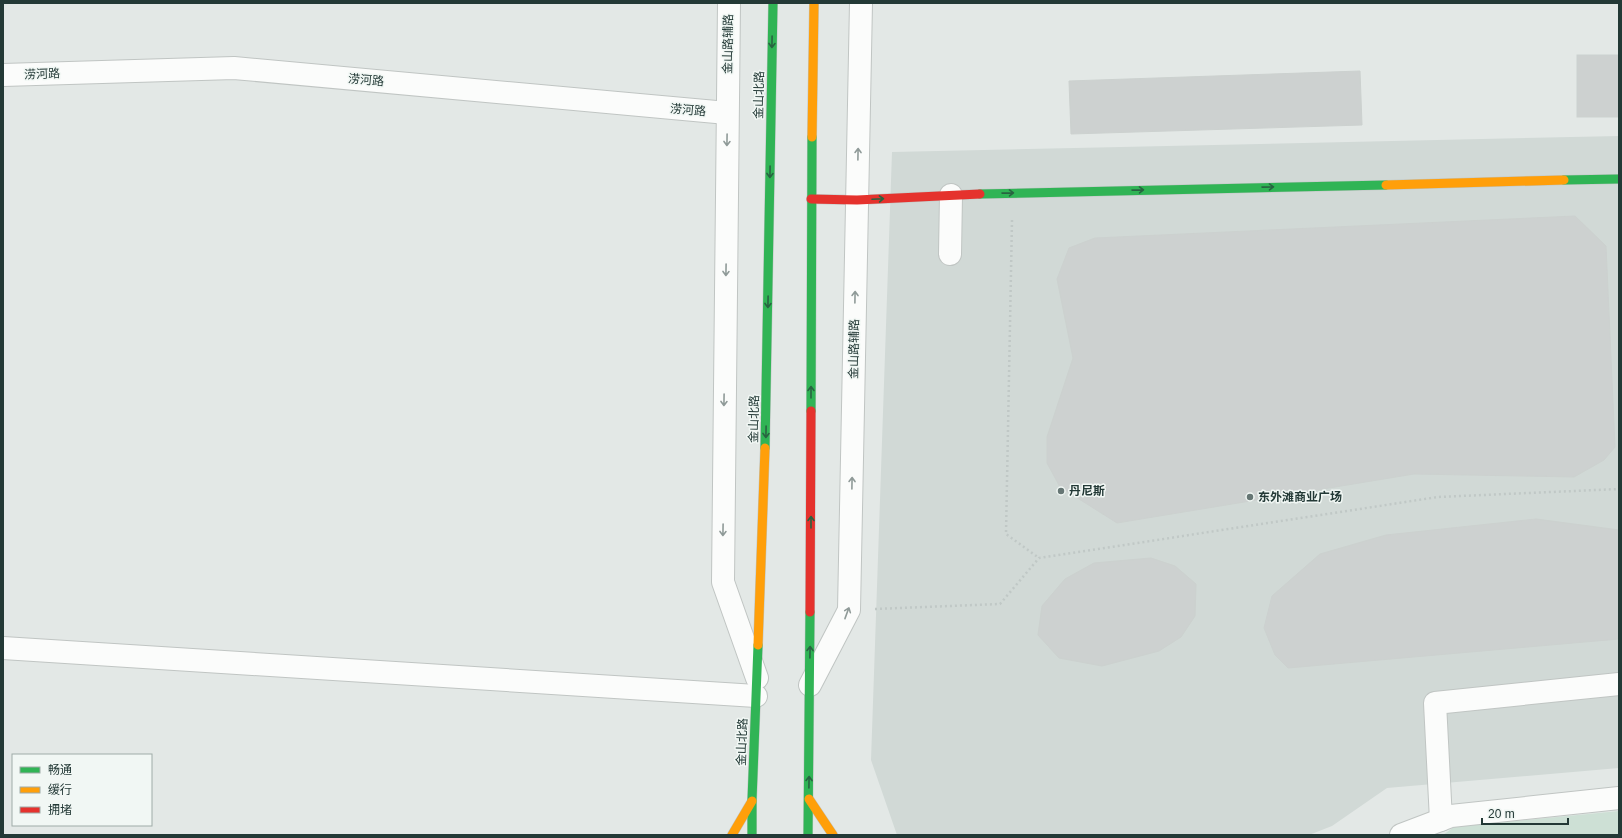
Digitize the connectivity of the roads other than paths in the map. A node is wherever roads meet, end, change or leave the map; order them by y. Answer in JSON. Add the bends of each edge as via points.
{"nodes":[{"id":1,"x":729,"y":3,"type":"edge"},
{"id":2,"x":773,"y":3,"type":"edge"},
{"id":3,"x":814,"y":3,"type":"edge"},
{"id":4,"x":861,"y":3,"type":"edge"},
{"id":5,"x":3,"y":75,"type":"edge"},
{"id":6,"x":727,"y":113,"type":"junction"},
{"id":7,"x":1619,"y":179,"type":"edge"},
{"id":8,"x":951,"y":195,"type":"junction"},
{"id":9,"x":811,"y":199,"type":"junction"},
{"id":10,"x":857,"y":200,"type":"junction"},
{"id":11,"x":950,"y":254,"type":"dead end"},
{"id":12,"x":3,"y":648,"type":"edge"},
{"id":13,"x":1619,"y":684,"type":"edge"},
{"id":14,"x":810,"y":685,"type":"junction"},
{"id":15,"x":757,"y":687,"type":"junction"},
{"id":16,"x":1619,"y":798,"type":"edge"},
{"id":17,"x":808,"y":799,"type":"junction"},
{"id":18,"x":752,"y":800,"type":"junction"},
{"id":19,"x":1441,"y":820,"type":"junction"},
{"id":20,"x":732,"y":835,"type":"edge"},
{"id":21,"x":752,"y":835,"type":"edge"},
{"id":22,"x":808,"y":835,"type":"edge"},
{"id":23,"x":833,"y":835,"type":"edge"},
{"id":24,"x":1400,"y":835,"type":"edge"}],
"edges":[{"from":1,"to":6,"type":"street","name":"金山路辅路"},
{"from":2,"to":15,"type":"main road","name":"金山北路","one_way":true,"via":[[765,478]]},
{"from":3,"to":9,"type":"main road"},
{"from":10,"to":4,"type":"street","name":"金山路辅路","one_way":true},
{"from":5,"to":6,"type":"street","name":"涝河路","via":[[234,68]]},
{"from":6,"to":15,"type":"street","name":"金山路辅路","one_way":true,"via":[[723,582]]},
{"from":8,"to":7,"type":"main road","one_way":true},
{"from":10,"to":8,"type":"main road","one_way":true},
{"from":8,"to":11,"type":"street"},
{"from":9,"to":10,"type":"main road"},
{"from":14,"to":9,"type":"main road","one_way":true},
{"from":14,"to":10,"type":"street","name":"金山路辅路","one_way":true,"via":[[849,610]]},
{"from":12,"to":15,"type":"street"},
{"from":13,"to":19,"type":"street","via":[[1435,703]]},
{"from":17,"to":14,"type":"main road","one_way":true},
{"from":15,"to":18,"type":"main road","name":"金山北路"},
{"from":16,"to":19,"type":"street","via":[[1450,816]]},
{"from":17,"to":22,"type":"main road"},
{"from":17,"to":23,"type":"main road"},
{"from":18,"to":20,"type":"main road"},
{"from":18,"to":21,"type":"main road","name":"金山北路"},
{"from":19,"to":24,"type":"street"}]}
